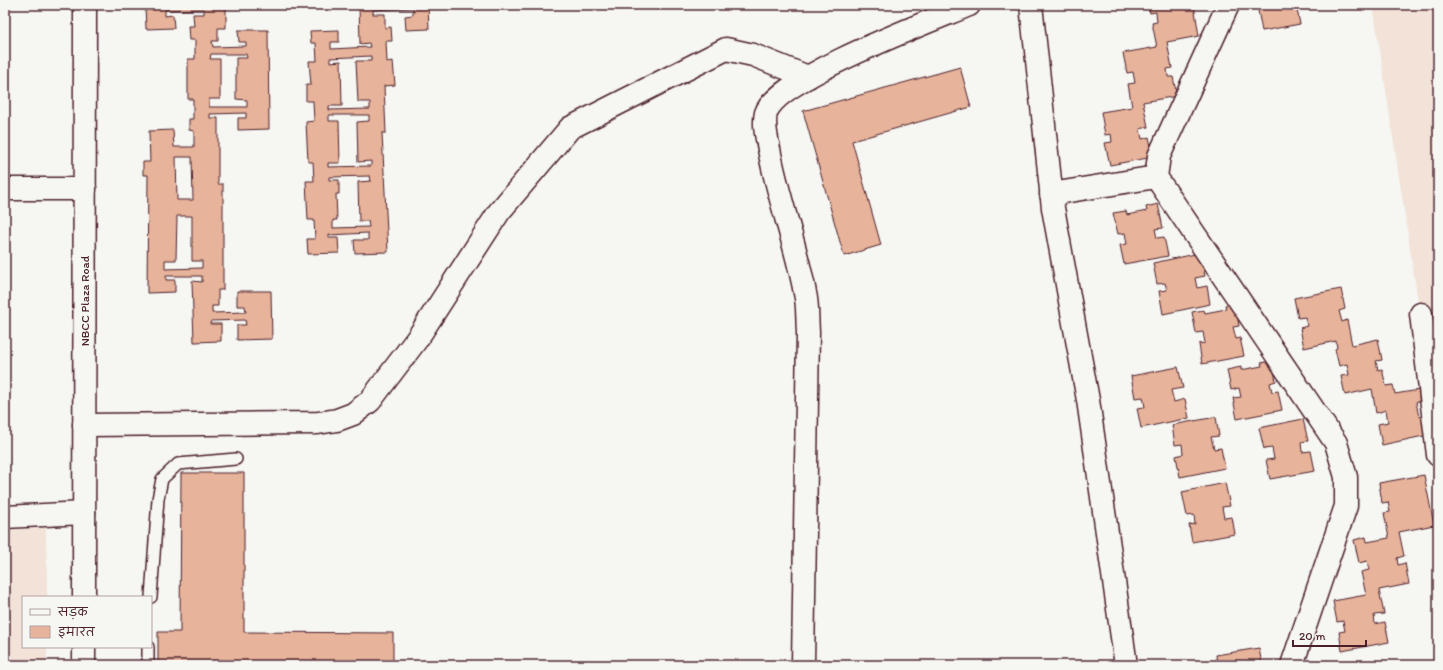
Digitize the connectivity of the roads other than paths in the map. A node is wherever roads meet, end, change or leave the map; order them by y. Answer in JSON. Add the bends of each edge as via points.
{"nodes":[{"id":1,"x":85,"y":5,"type":"edge"},
{"id":2,"x":969,"y":5,"type":"edge"},
{"id":3,"x":1031,"y":5,"type":"edge"},
{"id":4,"x":1228,"y":5,"type":"edge"},
{"id":5,"x":808,"y":77,"type":"junction"},
{"id":6,"x":1156,"y":177,"type":"junction"},
{"id":7,"x":5,"y":189,"type":"edge"},
{"id":8,"x":85,"y":189,"type":"junction"},
{"id":9,"x":1051,"y":194,"type":"junction"},
{"id":10,"x":1421,"y":314,"type":"dead end"},
{"id":11,"x":84,"y":425,"type":"junction"},
{"id":12,"x":1438,"y":455,"type":"edge"},
{"id":13,"x":236,"y":459,"type":"dead end"},
{"id":14,"x":84,"y":513,"type":"junction"},
{"id":15,"x":5,"y":517,"type":"edge"},
{"id":16,"x":84,"y":596,"type":"edge"},
{"id":17,"x":151,"y":596,"type":"edge"},
{"id":18,"x":84,"y":648,"type":"edge"},
{"id":19,"x":148,"y":648,"type":"edge"},
{"id":20,"x":84,"y":665,"type":"edge"},
{"id":21,"x":148,"y":665,"type":"edge"},
{"id":22,"x":803,"y":665,"type":"edge"},
{"id":23,"x":1126,"y":665,"type":"edge"},
{"id":24,"x":1292,"y":665,"type":"edge"}],
"edges":[{"from":1,"to":8,"type":"street","name":"NBCC Plaza Road"},
{"from":2,"to":5,"type":"street","via":[[852,53]]},
{"from":3,"to":9,"type":"street"},
{"from":4,"to":6,"type":"street","via":[[1159,156]]},
{"from":5,"to":11,"type":"street","via":[[753,55],[726,49],[570,128],[499,212],[417,339],[370,401],[353,414],[318,423]]},
{"from":5,"to":22,"type":"street","via":[[775,101],[766,113],[765,128],[805,293],[808,324]]},
{"from":6,"to":9,"type":"street"},
{"from":6,"to":24,"type":"street","via":[[1336,443],[1346,477],[1346,506]]},
{"from":7,"to":8,"type":"street"},
{"from":8,"to":11,"type":"street","name":"NBCC Plaza Road"},
{"from":9,"to":23,"type":"street","via":[[1088,400]]},
{"from":10,"to":12,"type":"street"},
{"from":11,"to":14,"type":"street","name":"NBCC Plaza Road"},
{"from":13,"to":17,"type":"lane","via":[[178,464],[162,479],[158,499]]},
{"from":14,"to":15,"type":"street"},
{"from":14,"to":16,"type":"street","name":"NBCC Plaza Road"},
{"from":18,"to":20,"type":"street"},
{"from":19,"to":21,"type":"lane"}]}
